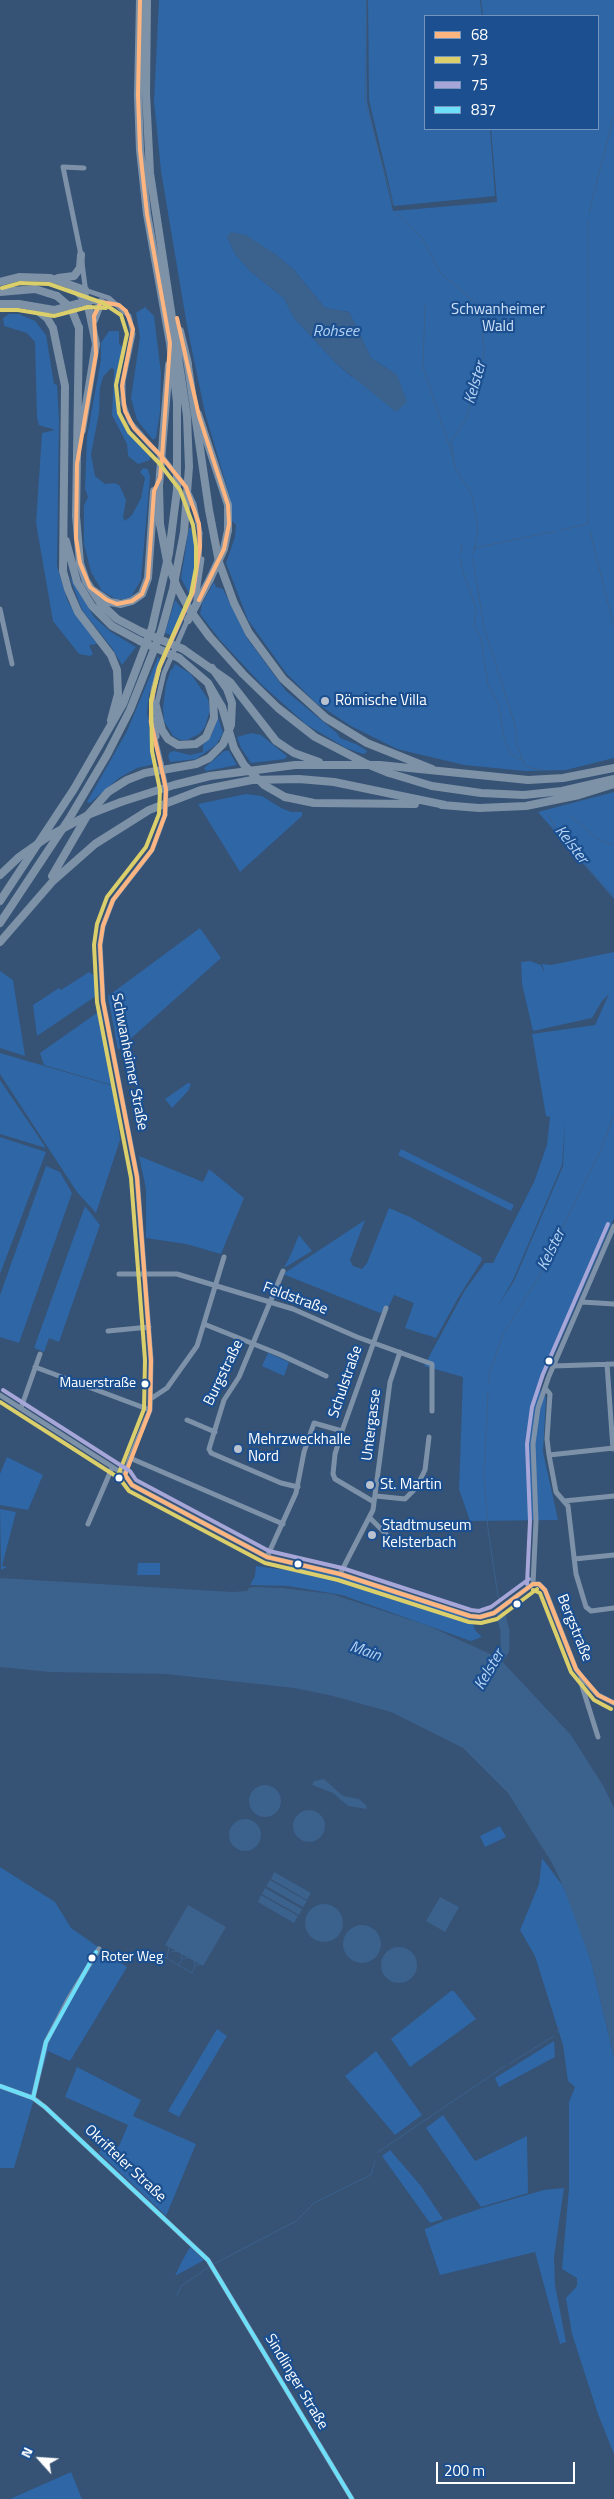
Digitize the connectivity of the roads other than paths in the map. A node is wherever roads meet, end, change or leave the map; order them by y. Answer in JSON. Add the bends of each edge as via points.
{"nodes":[{"id":1,"x":140,"y":0,"type":"edge"},
{"id":2,"x":147,"y":0,"type":"edge"},
{"id":3,"x":84,"y":168,"type":"dead end"},
{"id":4,"x":82,"y":255,"type":"junction"},
{"id":5,"x":50,"y":278,"type":"junction"},
{"id":6,"x":0,"y":282,"type":"edge"},
{"id":7,"x":167,"y":284,"type":"junction"},
{"id":8,"x":73,"y":287,"type":"junction"},
{"id":9,"x":85,"y":290,"type":"junction"},
{"id":10,"x":0,"y":292,"type":"edge"},
{"id":11,"x":87,"y":301,"type":"junction"},
{"id":12,"x":101,"y":302,"type":"junction"},
{"id":13,"x":0,"y":304,"type":"edge"},
{"id":14,"x":118,"y":304,"type":"junction"},
{"id":15,"x":33,"y":307,"type":"junction"},
{"id":16,"x":64,"y":308,"type":"junction"},
{"id":17,"x":94,"y":325,"type":"junction"},
{"id":18,"x":170,"y":344,"type":"junction"},
{"id":19,"x":187,"y":359,"type":"junction"},
{"id":20,"x":77,"y":464,"type":"junction"},
{"id":21,"x":160,"y":478,"type":"junction"},
{"id":22,"x":64,"y":529,"type":"junction"},
{"id":23,"x":200,"y":534,"type":"junction"},
{"id":24,"x":90,"y":587,"type":"junction"},
{"id":25,"x":0,"y":609,"type":"edge"},
{"id":26,"x":188,"y":620,"type":"junction"},
{"id":27,"x":12,"y":664,"type":"dead end"},
{"id":28,"x":212,"y":668,"type":"junction"},
{"id":29,"x":208,"y":683,"type":"junction"},
{"id":30,"x":156,"y":706,"type":"junction"},
{"id":31,"x":158,"y":750,"type":"junction"},
{"id":32,"x":97,"y":752,"type":"junction"},
{"id":33,"x":326,"y":764,"type":"junction"},
{"id":34,"x":614,"y":768,"type":"edge"},
{"id":35,"x":432,"y":769,"type":"junction"},
{"id":36,"x":614,"y":779,"type":"edge"},
{"id":37,"x":614,"y":784,"type":"edge"},
{"id":38,"x":445,"y":805,"type":"junction"},
{"id":39,"x":0,"y":875,"type":"edge"},
{"id":40,"x":42,"y":892,"type":"junction"},
{"id":41,"x":0,"y":902,"type":"edge"},
{"id":42,"x":0,"y":923,"type":"edge"},
{"id":43,"x":0,"y":942,"type":"edge"},
{"id":44,"x":614,"y":1226,"type":"edge"},
{"id":45,"x":224,"y":1257,"type":"dead end"},
{"id":46,"x":145,"y":1272,"type":"junction"},
{"id":47,"x":283,"y":1272,"type":"dead end"},
{"id":48,"x":119,"y":1274,"type":"dead end"},
{"id":49,"x":216,"y":1285,"type":"junction"},
{"id":50,"x":270,"y":1302,"type":"junction"},
{"id":51,"x":582,"y":1302,"type":"junction"},
{"id":52,"x":614,"y":1304,"type":"edge"},
{"id":53,"x":386,"y":1308,"type":"dead end"},
{"id":54,"x":204,"y":1324,"type":"junction"},
{"id":55,"x":149,"y":1327,"type":"junction"},
{"id":56,"x":108,"y":1331,"type":"dead end"},
{"id":57,"x":373,"y":1342,"type":"junction"},
{"id":58,"x":254,"y":1343,"type":"junction"},
{"id":59,"x":400,"y":1352,"type":"junction"},
{"id":60,"x":40,"y":1354,"type":"dead end"},
{"id":61,"x":607,"y":1364,"type":"junction"},
{"id":62,"x":614,"y":1364,"type":"edge"},
{"id":63,"x":553,"y":1366,"type":"junction"},
{"id":64,"x":36,"y":1367,"type":"junction"},
{"id":65,"x":326,"y":1376,"type":"dead end"},
{"id":66,"x":545,"y":1388,"type":"junction"},
{"id":67,"x":0,"y":1395,"type":"edge"},
{"id":68,"x":152,"y":1398,"type":"junction"},
{"id":69,"x":21,"y":1408,"type":"junction"},
{"id":70,"x":150,"y":1410,"type":"junction"},
{"id":71,"x":432,"y":1411,"type":"dead end"},
{"id":72,"x":187,"y":1420,"type":"dead end"},
{"id":73,"x":342,"y":1431,"type":"junction"},
{"id":74,"x":215,"y":1432,"type":"junction"},
{"id":75,"x":429,"y":1437,"type":"dead end"},
{"id":76,"x":614,"y":1449,"type":"edge"},
{"id":77,"x":548,"y":1455,"type":"junction"},
{"id":78,"x":130,"y":1458,"type":"junction"},
{"id":79,"x":112,"y":1468,"type":"junction"},
{"id":80,"x":125,"y":1476,"type":"junction"},
{"id":81,"x":298,"y":1487,"type":"junction"},
{"id":82,"x":376,"y":1496,"type":"junction"},
{"id":83,"x":614,"y":1496,"type":"edge"},
{"id":84,"x":564,"y":1501,"type":"junction"},
{"id":85,"x":374,"y":1502,"type":"junction"},
{"id":86,"x":370,"y":1518,"type":"junction"},
{"id":87,"x":88,"y":1524,"type":"dead end"},
{"id":88,"x":283,"y":1524,"type":"junction"},
{"id":89,"x":397,"y":1545,"type":"dead end"},
{"id":90,"x":614,"y":1555,"type":"edge"},
{"id":91,"x":267,"y":1557,"type":"junction"},
{"id":92,"x":574,"y":1559,"type":"junction"},
{"id":93,"x":340,"y":1574,"type":"junction"},
{"id":94,"x":533,"y":1584,"type":"junction"},
{"id":95,"x":614,"y":1608,"type":"edge"},
{"id":96,"x":581,"y":1676,"type":"junction"},
{"id":97,"x":614,"y":1703,"type":"edge"},
{"id":98,"x":598,"y":1737,"type":"dead end"},
{"id":99,"x":99,"y":1949,"type":"dead end"},
{"id":100,"x":0,"y":2086,"type":"edge"},
{"id":101,"x":33,"y":2098,"type":"junction"},
{"id":102,"x":219,"y":2278,"type":"joint"},
{"id":103,"x":352,"y":2499,"type":"edge"}],
"edges":[{"from":1,"to":18,"type":"highway","via":[[140,150],[148,221]]},
{"from":2,"to":7,"type":"highway","via":[[147,132],[154,208]]},
{"from":3,"to":4,"type":"street","via":[[63,167]]},
{"from":4,"to":5,"type":"highway","via":[[80,268],[74,276]]},
{"from":4,"to":9,"type":"street"},
{"from":5,"to":6,"type":"highway","via":[[19,277]]},
{"from":5,"to":8,"type":"highway"},
{"from":7,"to":19,"type":"highway"},
{"from":7,"to":42,"type":"highway","via":[[185,389],[189,442],[187,501],[173,589],[147,669],[107,755],[59,836]]},
{"from":8,"to":9,"type":"highway"},
{"from":8,"to":11,"type":"highway"},
{"from":8,"to":16,"type":"highway","via":[[74,301]]},
{"from":9,"to":11,"type":"street"},
{"from":9,"to":14,"type":"street"},
{"from":10,"to":20,"type":"highway","bridge":true,"via":[[35,289],[57,296],[71,308],[79,328]]},
{"from":11,"to":12,"type":"street"},
{"from":11,"to":16,"type":"highway"},
{"from":11,"to":17,"type":"highway"},
{"from":12,"to":14,"type":"street"},
{"from":12,"to":17,"type":"highway"},
{"from":13,"to":15,"type":"highway"},
{"from":14,"to":23,"type":"street","bridge":true,"via":[[129,316],[133,329],[123,381],[123,403],[130,422],[186,487],[194,504]]},
{"from":15,"to":16,"type":"highway"},
{"from":15,"to":22,"type":"highway","via":[[47,318],[53,328],[65,386]]},
{"from":17,"to":20,"type":"highway","via":[[96,354]]},
{"from":18,"to":21,"type":"highway"},
{"from":18,"to":32,"type":"highway","via":[[178,460],[168,562],[140,663],[123,704]]},
{"from":19,"to":26,"type":"highway","bridge":true,"via":[[199,416],[228,505],[224,550]]},
{"from":19,"to":35,"type":"highway","via":[[209,510],[220,562],[234,603],[249,633],[283,679],[326,718],[367,743]]},
{"from":20,"to":24,"type":"highway","via":[[76,538],[80,563]]},
{"from":21,"to":24,"type":"highway","via":[[154,491],[148,578],[142,594],[132,602],[117,604]]},
{"from":21,"to":36,"type":"highway","bridge":true,"via":[[160,524],[164,549],[189,609],[209,636],[274,705],[327,744],[389,773],[432,786],[481,793],[524,795],[562,791]]},
{"from":22,"to":29,"type":"highway","bridge":true,"via":[[73,570],[84,595],[98,613],[112,626],[179,658]]},
{"from":22,"to":32,"type":"highway","via":[[62,562],[70,595],[81,616],[111,655],[118,676],[114,711]]},
{"from":23,"to":26,"type":"street","via":[[201,577]]},
{"from":23,"to":31,"type":"street","via":[[193,592],[153,690],[152,722]]},
{"from":24,"to":28,"type":"highway","bridge":true,"via":[[109,612],[125,624],[183,649]]},
{"from":25,"to":27,"type":"street"},
{"from":26,"to":30,"type":"street","via":[[164,672]]},
{"from":28,"to":33,"type":"highway","via":[[237,689],[276,741],[294,753]]},
{"from":28,"to":40,"type":"highway","via":[[227,689],[233,708],[232,726],[223,744],[209,758],[196,764],[145,773],[108,792],[87,816]]},
{"from":29,"to":30,"type":"highway","via":[[213,697],[214,718],[206,737],[196,744],[178,745],[168,739],[162,730]]},
{"from":29,"to":38,"type":"highway","bridge":true,"via":[[222,707],[234,748],[244,765],[264,785],[285,796],[314,802]]},
{"from":30,"to":31,"type":"street"},
{"from":31,"to":46,"type":"street","name":"Schwanheimer Straße","bridge":true,"via":[[166,789],[165,815],[152,850],[114,900],[103,926],[100,945],[103,1001],[137,1177]]},
{"from":32,"to":41,"type":"highway"},
{"from":33,"to":35,"type":"highway"},
{"from":33,"to":39,"type":"highway","bridge":true,"via":[[262,768],[210,776],[121,802],[77,820],[49,836]]},
{"from":34,"to":35,"type":"highway","via":[[563,778],[528,780]]},
{"from":37,"to":38,"type":"highway","via":[[526,806],[480,808]]},
{"from":38,"to":40,"type":"highway","via":[[316,780],[274,779],[213,787],[161,804],[131,820],[84,852]]},
{"from":40,"to":43,"type":"highway"},
{"from":44,"to":51,"type":"street"},
{"from":45,"to":49,"type":"street"},
{"from":46,"to":48,"type":"street","name":"Feldstraße"},
{"from":46,"to":49,"type":"street","name":"Feldstraße","via":[[177,1274]]},
{"from":46,"to":55,"type":"street","name":"Schwanheimer Straße"},
{"from":47,"to":50,"type":"street","name":"Burgstraße"},
{"from":49,"to":50,"type":"street","name":"Feldstraße"},
{"from":49,"to":54,"type":"street"},
{"from":50,"to":57,"type":"street","name":"Feldstraße"},
{"from":50,"to":58,"type":"street","name":"Burgstraße"},
{"from":51,"to":52,"type":"street"},
{"from":51,"to":63,"type":"street"},
{"from":53,"to":57,"type":"street","name":"Schulstraße"},
{"from":54,"to":58,"type":"street"},
{"from":54,"to":68,"type":"street","via":[[197,1346],[168,1388]]},
{"from":55,"to":56,"type":"street"},
{"from":55,"to":68,"type":"street","name":"Schwanheimer Straße"},
{"from":57,"to":59,"type":"street","name":"Feldstraße"},
{"from":57,"to":73,"type":"street","name":"Schulstraße"},
{"from":58,"to":65,"type":"street"},
{"from":58,"to":74,"type":"street","name":"Burgstraße","via":[[239,1377],[224,1400]]},
{"from":59,"to":71,"type":"street","name":"Feldstraße","via":[[432,1364]]},
{"from":59,"to":82,"type":"street","name":"Untergasse","via":[[390,1382]]},
{"from":60,"to":64,"type":"street"},
{"from":61,"to":62,"type":"street"},
{"from":61,"to":63,"type":"street"},
{"from":61,"to":76,"type":"street"},
{"from":63,"to":66,"type":"street"},
{"from":64,"to":69,"type":"street"},
{"from":64,"to":70,"type":"street"},
{"from":66,"to":77,"type":"street","via":[[550,1394]]},
{"from":66,"to":94,"type":"street","via":[[534,1435],[536,1521]]},
{"from":67,"to":69,"type":"street"},
{"from":68,"to":70,"type":"street","name":"Schwanheimer Straße"},
{"from":69,"to":79,"type":"street"},
{"from":70,"to":78,"type":"street","name":"Schwanheimer Straße"},
{"from":72,"to":74,"type":"street"},
{"from":73,"to":81,"type":"street","via":[[314,1423],[304,1452]]},
{"from":73,"to":85,"type":"street","name":"Schulstraße","via":[[333,1476]]},
{"from":74,"to":81,"type":"street","name":"Burgstraße","via":[[209,1449],[211,1453]]},
{"from":75,"to":82,"type":"street","via":[[425,1470],[416,1488],[405,1499]]},
{"from":76,"to":77,"type":"street"},
{"from":77,"to":84,"type":"street","via":[[556,1492]]},
{"from":78,"to":80,"type":"street","name":"Schwanheimer Straße"},
{"from":78,"to":88,"type":"street"},
{"from":79,"to":80,"type":"street"},
{"from":79,"to":87,"type":"street"},
{"from":80,"to":91,"type":"street","via":[[132,1485]]},
{"from":81,"to":88,"type":"street"},
{"from":82,"to":85,"type":"street","name":"Untergasse"},
{"from":83,"to":84,"type":"street"},
{"from":84,"to":92,"type":"street","via":[[571,1521]]},
{"from":85,"to":86,"type":"street","name":"Untergasse"},
{"from":86,"to":89,"type":"street"},
{"from":86,"to":93,"type":"street","name":"Untergasse"},
{"from":88,"to":91,"type":"street"},
{"from":90,"to":92,"type":"street"},
{"from":91,"to":93,"type":"street"},
{"from":92,"to":95,"type":"street","via":[[588,1610]]},
{"from":93,"to":94,"type":"street","via":[[475,1618],[494,1613]]},
{"from":94,"to":96,"type":"street","name":"Bergstraße","via":[[539,1584],[545,1590]]},
{"from":96,"to":97,"type":"street","name":"Bergstraße","via":[[598,1696]]},
{"from":96,"to":98,"type":"street"},
{"from":99,"to":101,"type":"street","via":[[46,2042]]},
{"from":100,"to":101,"type":"street","name":"Okrifteler Straße"},
{"from":101,"to":102,"type":"street","name":"Okrifteler Straße","via":[[199,2250]]},
{"from":102,"to":103,"type":"street","name":"Sindlinger Straße"}]}
